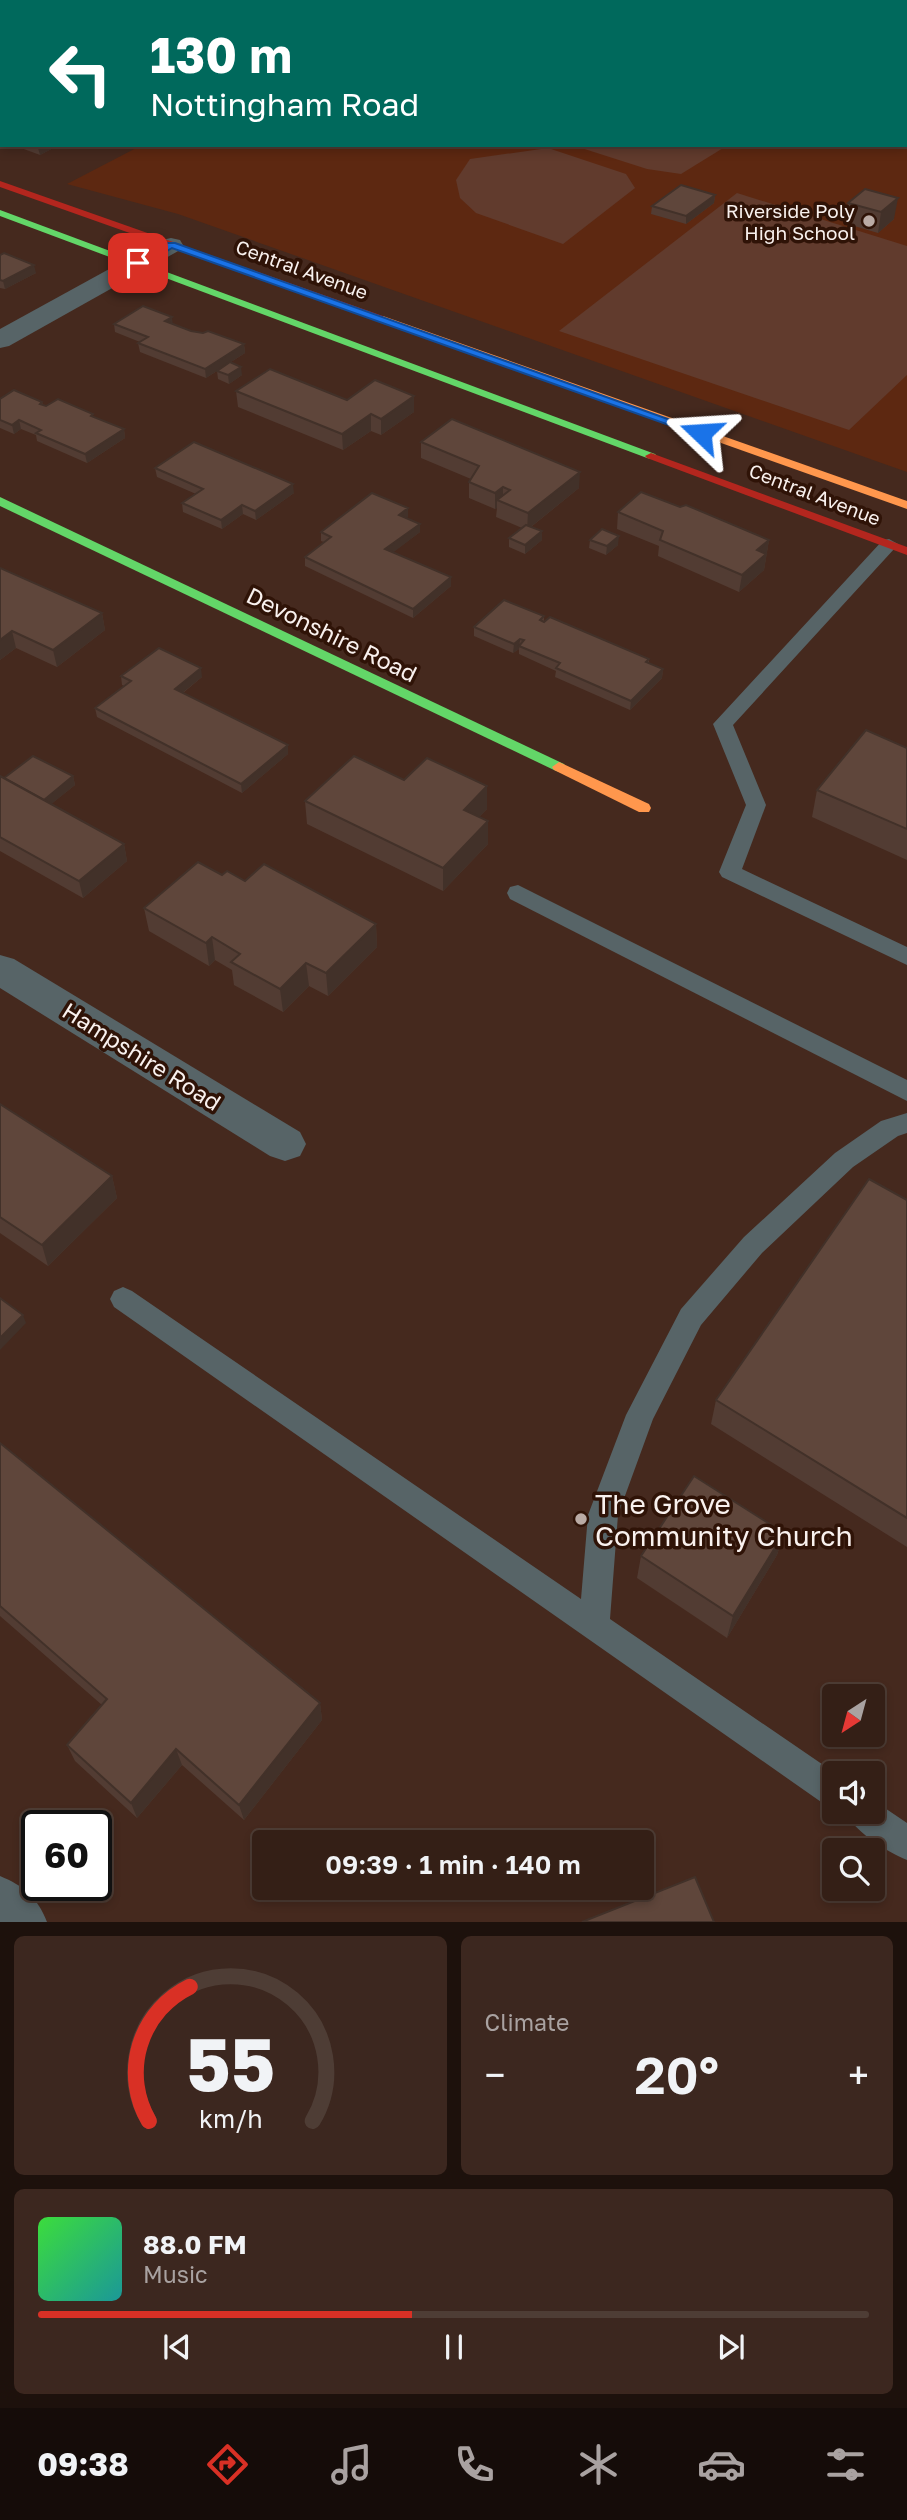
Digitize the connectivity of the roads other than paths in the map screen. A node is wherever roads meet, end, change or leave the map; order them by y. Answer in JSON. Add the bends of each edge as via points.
{"nodes":[{"id":1,"x":0,"y":184,"type":"edge"},
{"id":2,"x":0,"y":213,"type":"edge"},
{"id":3,"x":171,"y":245,"type":"junction"},
{"id":4,"x":138,"y":263,"type":"junction"},
{"id":5,"x":0,"y":340,"type":"edge"},
{"id":6,"x":0,"y":501,"type":"edge"},
{"id":7,"x":907,"y":505,"type":"edge"},
{"id":8,"x":898,"y":548,"type":"edge"},
{"id":9,"x":644,"y":808,"type":"dead end"},
{"id":10,"x":518,"y":894,"type":"dead end"},
{"id":11,"x":907,"y":957,"type":"edge"},
{"id":12,"x":0,"y":969,"type":"edge"},
{"id":13,"x":907,"y":1091,"type":"edge"},
{"id":14,"x":907,"y":1124,"type":"edge"},
{"id":15,"x":285,"y":1144,"type":"dead end"},
{"id":16,"x":123,"y":1299,"type":"dead end"},
{"id":17,"x":594,"y":1626,"type":"junction"},
{"id":18,"x":822,"y":1784,"type":"edge"},
{"id":19,"x":880,"y":1824,"type":"edge"},
{"id":20,"x":907,"y":1843,"type":"edge"},
{"id":21,"x":0,"y":1905,"type":"edge"},
{"id":22,"x":18,"y":1922,"type":"edge"}],
"edges":[{"from":1,"to":3,"type":"main road","name":"Central Avenue"},
{"from":2,"to":4,"type":"main road","name":"Central Avenue"},
{"from":3,"to":4,"type":"street"},
{"from":3,"to":7,"type":"main road","name":"Central Avenue"},
{"from":4,"to":5,"type":"street"},
{"from":4,"to":8,"type":"main road","name":"Central Avenue"},
{"from":6,"to":9,"type":"main road","name":"Devonshire Road"},
{"from":8,"to":11,"type":"lane","via":[[723,724],[756,806],[730,872]]},
{"from":10,"to":13,"type":"lane"},
{"from":12,"to":15,"type":"street","name":"Hampshire Road"},
{"from":14,"to":17,"type":"lane","via":[[890,1128],[844,1160],[753,1245],[691,1317],[640,1415],[603,1515]]},
{"from":16,"to":17,"type":"lane"},
{"from":17,"to":18,"type":"lane"},
{"from":19,"to":20,"type":"lane"},
{"from":21,"to":22,"type":"street"}]}
